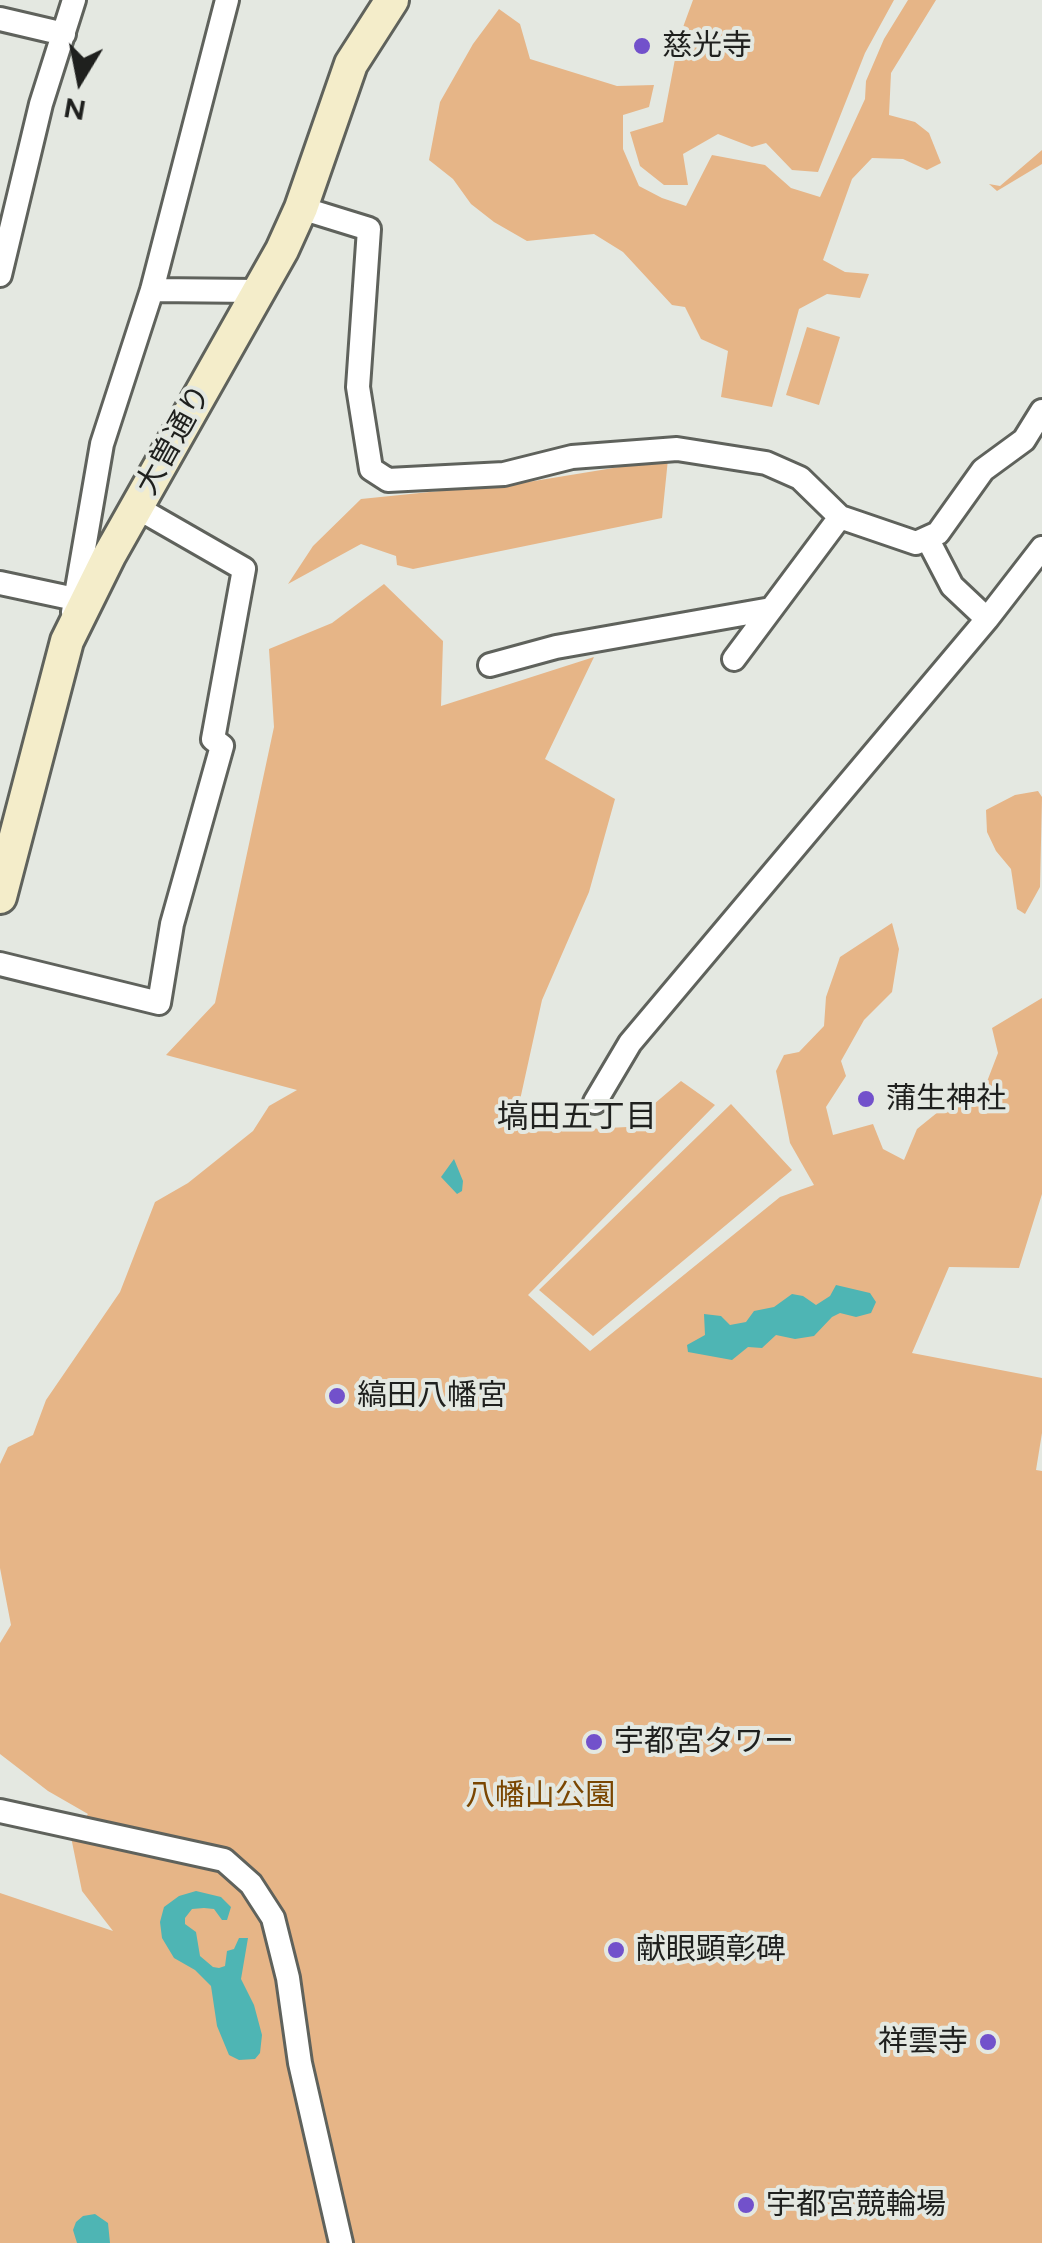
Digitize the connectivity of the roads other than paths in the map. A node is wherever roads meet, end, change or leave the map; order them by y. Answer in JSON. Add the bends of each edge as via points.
{"nodes":[{"id":1,"x":74,"y":0,"type":"edge"},
{"id":2,"x":226,"y":0,"type":"edge"},
{"id":3,"x":392,"y":0,"type":"edge"},
{"id":4,"x":0,"y":19,"type":"edge"},
{"id":5,"x":64,"y":34,"type":"junction"},
{"id":6,"x":302,"y":208,"type":"junction"},
{"id":7,"x":1,"y":266,"type":"edge"},
{"id":8,"x":152,"y":290,"type":"junction"},
{"id":9,"x":258,"y":291,"type":"junction"},
{"id":10,"x":1042,"y":410,"type":"edge"},
{"id":11,"x":136,"y":507,"type":"junction"},
{"id":12,"x":840,"y":517,"type":"junction"},
{"id":13,"x":928,"y":538,"type":"junction"},
{"id":14,"x":1042,"y":548,"type":"edge"},
{"id":15,"x":0,"y":583,"type":"edge"},
{"id":16,"x":75,"y":600,"type":"junction"},
{"id":17,"x":771,"y":609,"type":"junction"},
{"id":18,"x":987,"y":618,"type":"junction"},
{"id":19,"x":67,"y":640,"type":"junction"},
{"id":20,"x":734,"y":659,"type":"dead end"},
{"id":21,"x":490,"y":666,"type":"dead end"},
{"id":22,"x":0,"y":897,"type":"edge"},
{"id":23,"x":0,"y":964,"type":"edge"},
{"id":24,"x":595,"y":1102,"type":"dead end"},
{"id":25,"x":0,"y":1811,"type":"edge"},
{"id":26,"x":342,"y":2243,"type":"edge"}],
"edges":[{"from":1,"to":5,"type":"street"},
{"from":2,"to":8,"type":"street"},
{"from":3,"to":6,"type":"street","name":"大曽通り","via":[[351,64]]},
{"from":4,"to":5,"type":"street"},
{"from":5,"to":7,"type":"street"},
{"from":6,"to":9,"type":"street","name":"大曽通り"},
{"from":6,"to":12,"type":"street","via":[[369,228],[358,387],[371,469],[388,480],[504,474],[572,457],[677,449],[766,463],[800,478]]},
{"from":8,"to":9,"type":"street"},
{"from":8,"to":16,"type":"street","via":[[102,444]]},
{"from":9,"to":11,"type":"street","name":"大曽通り"},
{"from":10,"to":13,"type":"street","via":[[1024,440],[982,470],[938,534]]},
{"from":11,"to":19,"type":"street","name":"大曽通り"},
{"from":11,"to":23,"type":"street","via":[[244,569],[213,740],[222,746],[172,924],[159,1002]]},
{"from":12,"to":13,"type":"street","via":[[916,543]]},
{"from":12,"to":17,"type":"street"},
{"from":13,"to":18,"type":"street","via":[[952,586]]},
{"from":14,"to":18,"type":"street"},
{"from":15,"to":16,"type":"street"},
{"from":16,"to":19,"type":"street"},
{"from":17,"to":20,"type":"street"},
{"from":17,"to":21,"type":"street","via":[[556,647]]},
{"from":18,"to":24,"type":"street","via":[[630,1043]]},
{"from":19,"to":22,"type":"street","name":"大曽通り"},
{"from":25,"to":26,"type":"street","via":[[224,1860],[252,1884],[274,1918]]}]}
